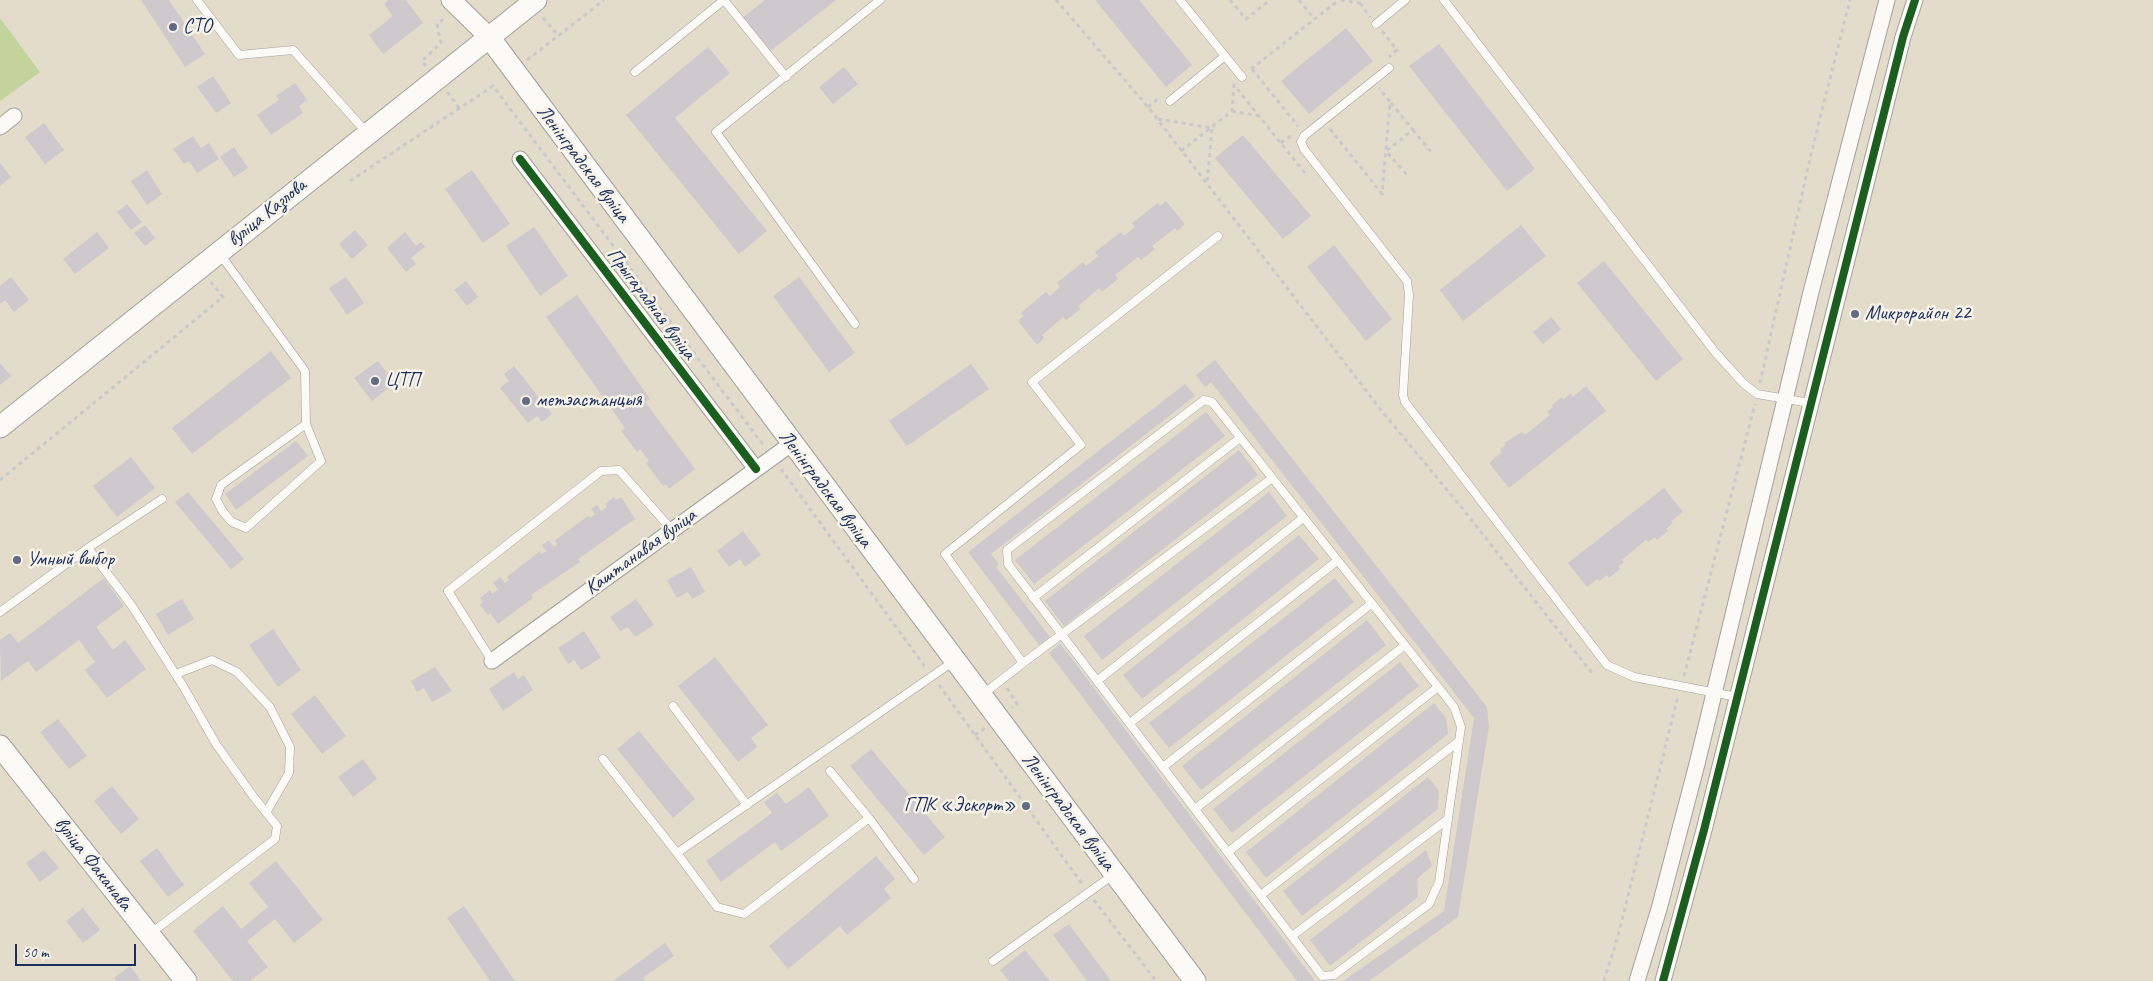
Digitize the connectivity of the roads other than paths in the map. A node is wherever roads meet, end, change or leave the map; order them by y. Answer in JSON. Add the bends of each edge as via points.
{"nodes":[{"id":1,"x":197,"y":0,"type":"edge"},
{"id":2,"x":452,"y":0,"type":"edge"},
{"id":3,"x":724,"y":0,"type":"edge"},
{"id":4,"x":880,"y":0,"type":"edge"},
{"id":5,"x":1180,"y":0,"type":"edge"},
{"id":6,"x":1405,"y":0,"type":"edge"},
{"id":7,"x":1444,"y":0,"type":"edge"},
{"id":8,"x":1887,"y":0,"type":"edge"},
{"id":9,"x":1914,"y":0,"type":"edge"},
{"id":10,"x":533,"y":2,"type":"edge"},
{"id":11,"x":1376,"y":24,"type":"road end"},
{"id":12,"x":489,"y":37,"type":"junction"},
{"id":13,"x":1225,"y":56,"type":"junction"},
{"id":14,"x":1390,"y":68,"type":"dead end"},
{"id":15,"x":635,"y":72,"type":"dead end"},
{"id":16,"x":786,"y":77,"type":"junction"},
{"id":17,"x":1242,"y":77,"type":"dead end"},
{"id":18,"x":1170,"y":101,"type":"dead end"},
{"id":19,"x":14,"y":116,"type":"dead end"},
{"id":20,"x":0,"y":127,"type":"edge"},
{"id":21,"x":367,"y":133,"type":"junction"},
{"id":22,"x":520,"y":159,"type":"dead end"},
{"id":23,"x":1218,"y":236,"type":"dead end"},
{"id":24,"x":219,"y":252,"type":"junction"},
{"id":25,"x":855,"y":324,"type":"dead end"},
{"id":26,"x":1784,"y":400,"type":"junction"},
{"id":27,"x":1810,"y":403,"type":"junction"},
{"id":28,"x":306,"y":424,"type":"junction"},
{"id":29,"x":0,"y":427,"type":"edge"},
{"id":30,"x":1240,"y":438,"type":"junction"},
{"id":31,"x":791,"y":444,"type":"junction"},
{"id":32,"x":756,"y":469,"type":"junction"},
{"id":33,"x":1272,"y":479,"type":"junction"},
{"id":34,"x":162,"y":499,"type":"dead end"},
{"id":35,"x":1303,"y":518,"type":"junction"},
{"id":36,"x":672,"y":530,"type":"junction"},
{"id":37,"x":88,"y":548,"type":"junction"},
{"id":38,"x":1337,"y":561,"type":"junction"},
{"id":39,"x":1033,"y":598,"type":"junction"},
{"id":40,"x":1371,"y":604,"type":"junction"},
{"id":41,"x":0,"y":612,"type":"edge"},
{"id":42,"x":1062,"y":636,"type":"junction"},
{"id":43,"x":1404,"y":646,"type":"junction"},
{"id":44,"x":492,"y":660,"type":"joint"},
{"id":45,"x":954,"y":661,"type":"junction"},
{"id":46,"x":1023,"y":663,"type":"junction"},
{"id":47,"x":176,"y":674,"type":"junction"},
{"id":48,"x":1097,"y":681,"type":"junction"},
{"id":49,"x":1438,"y":687,"type":"junction"},
{"id":50,"x":1715,"y":692,"type":"junction"},
{"id":51,"x":981,"y":696,"type":"junction"},
{"id":52,"x":1737,"y":696,"type":"junction"},
{"id":53,"x":673,"y":706,"type":"dead end"},
{"id":54,"x":1130,"y":724,"type":"junction"},
{"id":55,"x":1459,"y":741,"type":"junction"},
{"id":56,"x":0,"y":746,"type":"edge"},
{"id":57,"x":604,"y":759,"type":"dead end"},
{"id":58,"x":1163,"y":767,"type":"junction"},
{"id":59,"x":830,"y":772,"type":"dead end"},
{"id":60,"x":747,"y":805,"type":"junction"},
{"id":61,"x":1194,"y":808,"type":"junction"},
{"id":62,"x":267,"y":811,"type":"junction"},
{"id":63,"x":869,"y":818,"type":"junction"},
{"id":64,"x":1448,"y":819,"type":"junction"},
{"id":65,"x":1228,"y":852,"type":"junction"},
{"id":66,"x":677,"y":854,"type":"junction"},
{"id":67,"x":1114,"y":874,"type":"junction"},
{"id":68,"x":914,"y":879,"type":"dead end"},
{"id":69,"x":1261,"y":895,"type":"junction"},
{"id":70,"x":149,"y":934,"type":"junction"},
{"id":71,"x":1292,"y":936,"type":"junction"},
{"id":72,"x":993,"y":961,"type":"dead end"},
{"id":73,"x":1193,"y":980,"type":"edge"},
{"id":74,"x":186,"y":981,"type":"edge"},
{"id":75,"x":1637,"y":981,"type":"edge"},
{"id":76,"x":1663,"y":981,"type":"edge"}],
"edges":[{"from":1,"to":21,"type":"lane","via":[[239,55],[292,50]]},
{"from":2,"to":12,"type":"street","name":"Ленінградская вуліца"},
{"from":3,"to":15,"type":"lane"},
{"from":3,"to":16,"type":"lane"},
{"from":4,"to":16,"type":"lane"},
{"from":5,"to":13,"type":"lane"},
{"from":6,"to":11,"type":"lane"},
{"from":7,"to":26,"type":"lane","via":[[1715,352],[1757,394]]},
{"from":8,"to":26,"type":"street"},
{"from":9,"to":27,"type":"street"},
{"from":10,"to":12,"type":"main road","name":"вуліца Казлова"},
{"from":12,"to":21,"type":"main road","name":"вуліца Казлова"},
{"from":12,"to":31,"type":"main road","name":"Ленінградская вуліца"},
{"from":13,"to":17,"type":"lane"},
{"from":13,"to":18,"type":"lane"},
{"from":14,"to":50,"type":"lane","via":[[1304,136],[1301,142],[1407,281],[1403,395],[1409,409],[1607,665],[1634,677]]},
{"from":16,"to":25,"type":"lane","via":[[716,132]]},
{"from":19,"to":20,"type":"street"},
{"from":21,"to":24,"type":"main road","name":"вуліца Казлова"},
{"from":22,"to":32,"type":"street","name":"Прыгарадная вуліца"},
{"from":23,"to":46,"type":"lane","via":[[1032,382],[1081,445],[945,554]]},
{"from":24,"to":28,"type":"lane","via":[[305,371]]},
{"from":24,"to":29,"type":"main road","name":"вуліца Казлова"},
{"from":26,"to":27,"type":"lane"},
{"from":26,"to":50,"type":"street"},
{"from":27,"to":52,"type":"street"},
{"from":28,"to":28,"type":"lane","via":[[221,485],[216,499],[232,522],[246,528],[321,461]]},
{"from":30,"to":33,"type":"lane"},
{"from":30,"to":39,"type":"lane"},
{"from":30,"to":39,"type":"lane","via":[[1212,402],[1204,400],[1007,550],[1008,564]]},
{"from":31,"to":32,"type":"street","name":"Каштанавая вуліца"},
{"from":31,"to":45,"type":"main road","name":"Ленінградская вуліца"},
{"from":32,"to":36,"type":"street","name":"Каштанавая вуліца"},
{"from":33,"to":35,"type":"lane"},
{"from":33,"to":42,"type":"lane"},
{"from":34,"to":37,"type":"lane"},
{"from":35,"to":38,"type":"lane"},
{"from":35,"to":48,"type":"lane"},
{"from":36,"to":44,"type":"street","name":"Каштанавая вуліца"},
{"from":36,"to":44,"type":"lane","via":[[619,470],[601,471],[448,591]]},
{"from":37,"to":41,"type":"lane"},
{"from":37,"to":47,"type":"lane","via":[[132,606]]},
{"from":38,"to":40,"type":"lane"},
{"from":38,"to":54,"type":"lane"},
{"from":39,"to":42,"type":"lane"},
{"from":40,"to":43,"type":"lane"},
{"from":40,"to":58,"type":"lane"},
{"from":42,"to":46,"type":"lane"},
{"from":42,"to":48,"type":"lane"},
{"from":43,"to":49,"type":"lane"},
{"from":43,"to":61,"type":"lane"},
{"from":45,"to":51,"type":"main road","name":"Ленінградская вуліца"},
{"from":45,"to":60,"type":"lane"},
{"from":46,"to":51,"type":"lane"},
{"from":47,"to":62,"type":"lane","via":[[216,744]]},
{"from":47,"to":62,"type":"lane","via":[[212,660],[237,672],[270,706],[290,748],[289,773]]},
{"from":48,"to":54,"type":"lane"},
{"from":49,"to":55,"type":"lane","via":[[1454,707],[1461,727]]},
{"from":49,"to":65,"type":"lane"},
{"from":50,"to":52,"type":"lane"},
{"from":50,"to":75,"type":"street","via":[[1659,910]]},
{"from":51,"to":67,"type":"main road","name":"Ленінградская вуліца"},
{"from":52,"to":76,"type":"street"},
{"from":53,"to":60,"type":"lane"},
{"from":54,"to":58,"type":"lane"},
{"from":55,"to":64,"type":"lane"},
{"from":55,"to":69,"type":"lane"},
{"from":56,"to":70,"type":"main road","name":"вуліца Факанава"},
{"from":57,"to":66,"type":"lane"},
{"from":58,"to":61,"type":"lane"},
{"from":59,"to":63,"type":"lane"},
{"from":60,"to":66,"type":"lane"},
{"from":61,"to":65,"type":"lane"},
{"from":62,"to":70,"type":"lane","via":[[278,826],[275,839]]},
{"from":63,"to":66,"type":"lane","via":[[744,914],[717,907]]},
{"from":63,"to":68,"type":"lane"},
{"from":64,"to":71,"type":"lane"},
{"from":64,"to":71,"type":"lane","via":[[1439,882],[1429,904],[1334,975],[1322,976]]},
{"from":65,"to":69,"type":"lane"},
{"from":67,"to":72,"type":"lane"},
{"from":67,"to":73,"type":"main road","name":"Ленінградская вуліца"},
{"from":69,"to":71,"type":"lane"},
{"from":70,"to":74,"type":"main road","name":"вуліца Факанава"}]}
